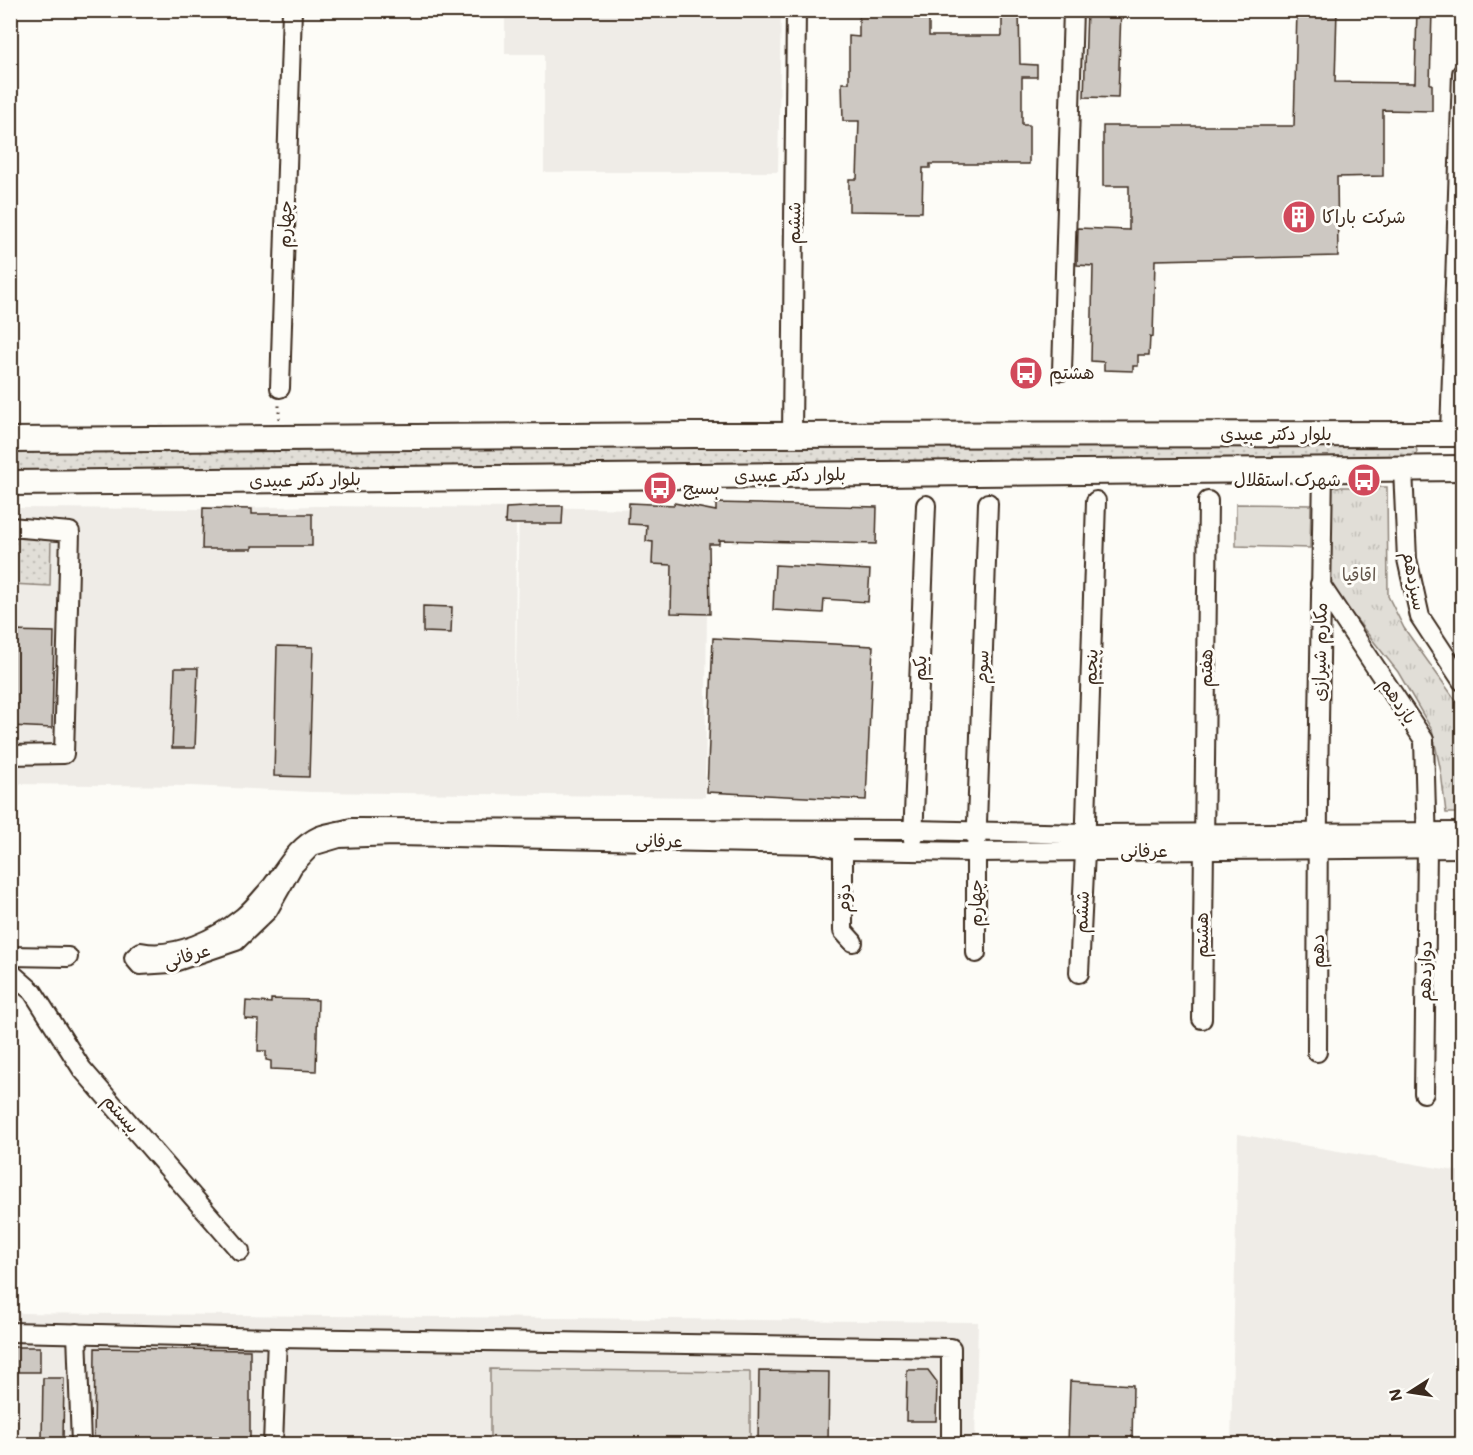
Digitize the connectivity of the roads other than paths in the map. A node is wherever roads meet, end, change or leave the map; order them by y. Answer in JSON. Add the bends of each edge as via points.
{"nodes":[{"id":1,"x":292,"y":10,"type":"edge"},
{"id":2,"x":796,"y":10,"type":"edge"},
{"id":3,"x":1073,"y":10,"type":"edge"},
{"id":4,"x":1462,"y":73,"type":"edge"},
{"id":5,"x":1062,"y":371,"type":"dead end"},
{"id":6,"x":280,"y":388,"type":"road end"},
{"id":7,"x":1456,"y":434,"type":"edge"},
{"id":8,"x":792,"y":435,"type":"junction"},
{"id":9,"x":10,"y":440,"type":"edge"},
{"id":10,"x":1456,"y":468,"type":"edge"},
{"id":11,"x":1403,"y":469,"type":"junction"},
{"id":12,"x":1323,"y":470,"type":"junction"},
{"id":13,"x":10,"y":483,"type":"edge"},
{"id":14,"x":1096,"y":501,"type":"dead end"},
{"id":15,"x":1209,"y":501,"type":"dead end"},
{"id":16,"x":988,"y":503,"type":"dead end"},
{"id":17,"x":926,"y":506,"type":"dead end"},
{"id":18,"x":10,"y":527,"type":"edge"},
{"id":19,"x":1320,"y":584,"type":"junction"},
{"id":20,"x":1462,"y":681,"type":"edge"},
{"id":21,"x":10,"y":754,"type":"edge"},
{"id":22,"x":913,"y":830,"type":"junction"},
{"id":23,"x":843,"y":831,"type":"junction"},
{"id":24,"x":977,"y":831,"type":"junction"},
{"id":25,"x":1462,"y":832,"type":"edge"},
{"id":26,"x":1427,"y":840,"type":"junction"},
{"id":27,"x":1318,"y":842,"type":"junction"},
{"id":28,"x":1086,"y":843,"type":"junction"},
{"id":29,"x":1203,"y":843,"type":"junction"},
{"id":30,"x":1462,"y":848,"type":"edge"},
{"id":31,"x":844,"y":850,"type":"junction"},
{"id":32,"x":913,"y":851,"type":"junction"},
{"id":33,"x":976,"y":852,"type":"junction"},
{"id":34,"x":853,"y":942,"type":"dead end"},
{"id":35,"x":976,"y":953,"type":"dead end"},
{"id":36,"x":10,"y":956,"type":"edge"},
{"id":37,"x":69,"y":957,"type":"dead end"},
{"id":38,"x":10,"y":972,"type":"edge"},
{"id":39,"x":1079,"y":973,"type":"dead end"},
{"id":40,"x":1202,"y":1018,"type":"dead end"},
{"id":41,"x":1317,"y":1052,"type":"dead end"},
{"id":42,"x":1424,"y":1093,"type":"dead end"},
{"id":43,"x":240,"y":1251,"type":"dead end"},
{"id":44,"x":10,"y":1332,"type":"edge"},
{"id":45,"x":77,"y":1333,"type":"junction"},
{"id":46,"x":277,"y":1338,"type":"junction"},
{"id":47,"x":81,"y":1444,"type":"edge"},
{"id":48,"x":273,"y":1444,"type":"edge"},
{"id":49,"x":951,"y":1444,"type":"edge"}],
"edges":[{"from":1,"to":6,"type":"street","name":"چهارم"},
{"from":2,"to":8,"type":"street","name":"ششم"},
{"from":3,"to":5,"type":"street"},
{"from":4,"to":7,"type":"street"},
{"from":7,"to":8,"type":"main road","name":"بلوار دکتر عبیدی"},
{"from":7,"to":10,"type":"main road"},
{"from":8,"to":9,"type":"main road","name":"بلوار دکتر عبیدی"},
{"from":10,"to":11,"type":"main road","name":"بلوار دکتر عبیدی"},
{"from":11,"to":12,"type":"main road","name":"بلوار دکتر عبیدی"},
{"from":11,"to":20,"type":"street","name":"سیزدهم","via":[[1407,559],[1420,617]]},
{"from":12,"to":13,"type":"main road","name":"بلوار دکتر عبیدی"},
{"from":12,"to":19,"type":"street","name":"مکارم شیرازی"},
{"from":14,"to":28,"type":"street","name":"پنجم"},
{"from":15,"to":29,"type":"street","name":"هفتم"},
{"from":16,"to":24,"type":"street","name":"سوم"},
{"from":17,"to":22,"type":"street","name":"یکم"},
{"from":18,"to":21,"type":"street","via":[[70,531],[64,754]]},
{"from":19,"to":26,"type":"street","name":"یازدهم","via":[[1424,740]]},
{"from":19,"to":27,"type":"street","name":"مکارم شیرازی"},
{"from":22,"to":23,"type":"street","name":"عرفانی"},
{"from":22,"to":24,"type":"street","name":"عرفانی"},
{"from":22,"to":32,"type":"street","name":"یکم"},
{"from":23,"to":31,"type":"street","name":"دوّم"},
{"from":23,"to":31,"type":"street","name":"عرفانی","via":[[351,828],[318,836],[292,857],[245,916],[214,937],[176,951],[141,952],[134,958],[140,965],[171,963],[236,940],[268,910],[293,866],[312,846],[339,838],[817,844]]},
{"from":24,"to":28,"type":"street","name":"عرفانی"},
{"from":24,"to":33,"type":"street","name":"سوم"},
{"from":25,"to":26,"type":"street","name":"عرفانی"},
{"from":26,"to":27,"type":"street","name":"عرفانی"},
{"from":26,"to":30,"type":"street","name":"عرفانی"},
{"from":26,"to":42,"type":"street","name":"دوازدهم"},
{"from":27,"to":29,"type":"street","name":"عرفانی"},
{"from":27,"to":41,"type":"street","name":"دهم"},
{"from":28,"to":29,"type":"street","name":"عرفانی"},
{"from":28,"to":33,"type":"street","name":"عرفانی"},
{"from":28,"to":39,"type":"street","name":"ششم"},
{"from":29,"to":40,"type":"street","name":"هشتم"},
{"from":31,"to":32,"type":"street","name":"عرفانی"},
{"from":31,"to":34,"type":"street","name":"دوّم","via":[[843,931]]},
{"from":32,"to":33,"type":"street","name":"عرفانی"},
{"from":33,"to":35,"type":"street","name":"چهارم"},
{"from":36,"to":37,"type":"street"},
{"from":38,"to":43,"type":"street","name":"بیستم","via":[[33,992],[82,1069]]},
{"from":44,"to":45,"type":"street"},
{"from":45,"to":46,"type":"street"},
{"from":45,"to":47,"type":"street"},
{"from":46,"to":48,"type":"street"},
{"from":46,"to":49,"type":"street","via":[[951,1348]]}]}
